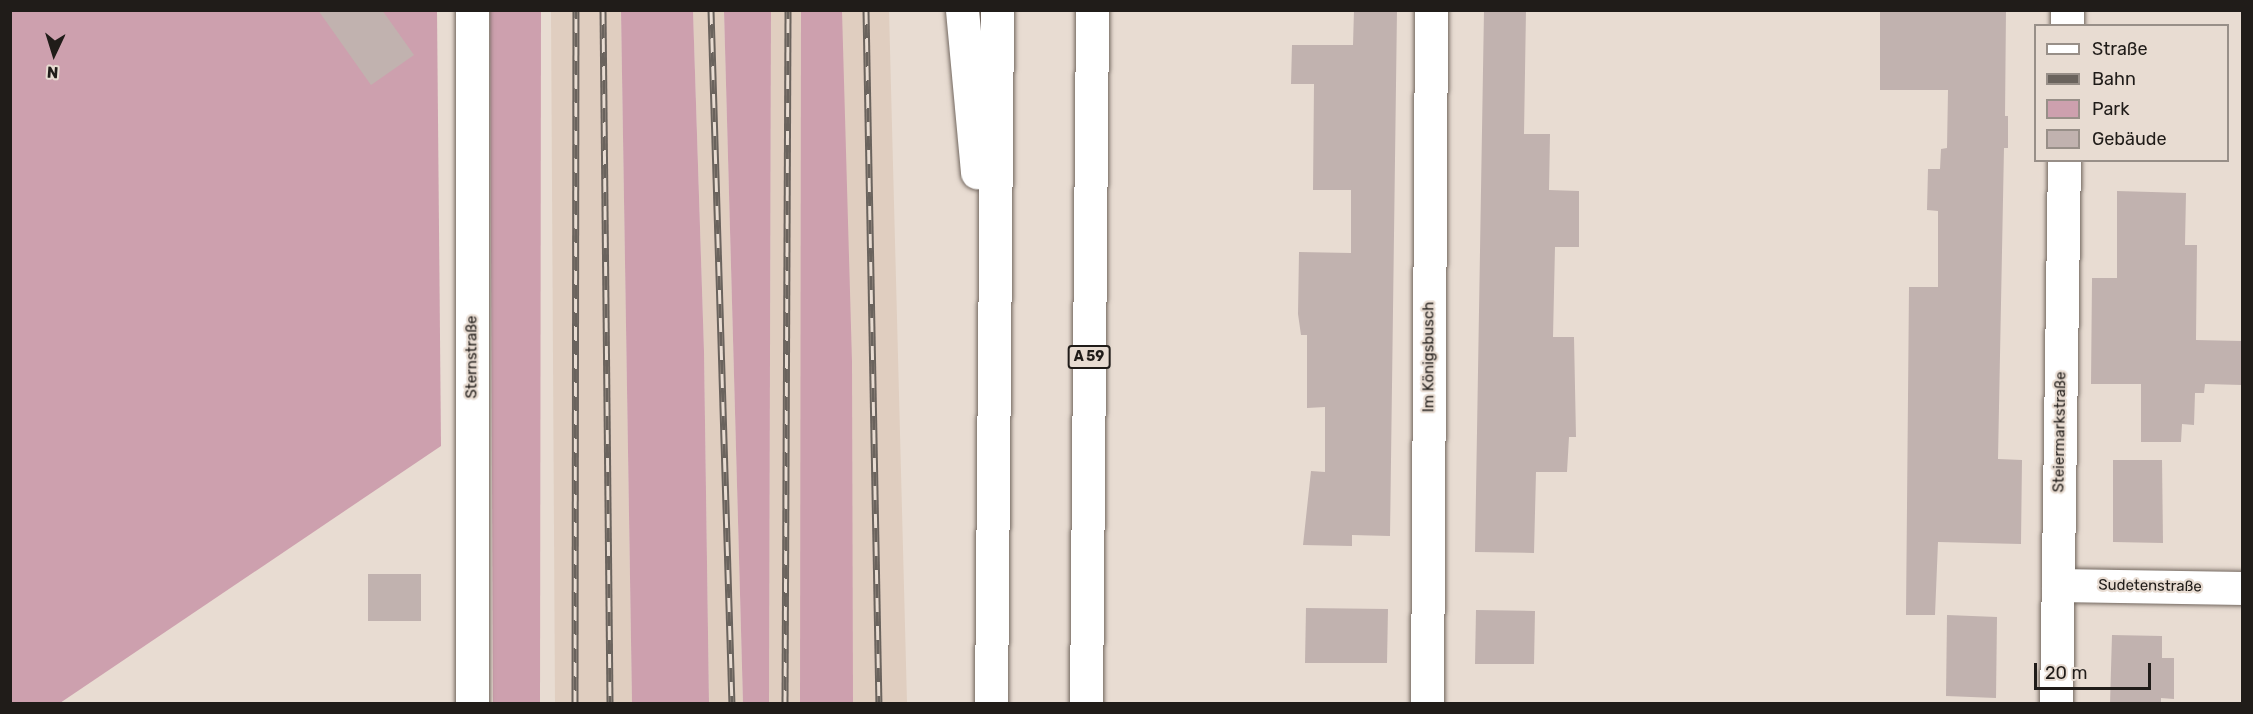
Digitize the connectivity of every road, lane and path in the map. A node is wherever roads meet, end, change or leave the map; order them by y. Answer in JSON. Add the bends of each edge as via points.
{"nodes":[{"id":1,"x":472,"y":10,"type":"edge"},
{"id":2,"x":962,"y":10,"type":"edge"},
{"id":3,"x":998,"y":10,"type":"edge"},
{"id":4,"x":1092,"y":10,"type":"edge"},
{"id":5,"x":1431,"y":10,"type":"edge"},
{"id":6,"x":2064,"y":162,"type":"edge"},
{"id":7,"x":993,"y":341,"type":"junction"},
{"id":8,"x":2058,"y":585,"type":"junction"},
{"id":9,"x":2242,"y":588,"type":"edge"},
{"id":10,"x":472,"y":704,"type":"edge"},
{"id":11,"x":991,"y":704,"type":"edge"},
{"id":12,"x":1086,"y":704,"type":"edge"},
{"id":13,"x":1426,"y":704,"type":"edge"},
{"id":14,"x":2056,"y":704,"type":"edge"}],
"edges":[{"from":1,"to":10,"type":"main road","name":"Sternstraße"},
{"from":2,"to":7,"type":"main road"},
{"from":3,"to":7,"type":"main road"},
{"from":4,"to":12,"type":"main road","number":"A 59"},
{"from":5,"to":13,"type":"main road","name":"Im Königsbusch"},
{"from":6,"to":8,"type":"main road","name":"Steiermarkstraße"},
{"from":7,"to":11,"type":"main road"},
{"from":8,"to":9,"type":"main road","name":"Sudetenstraße"},
{"from":8,"to":14,"type":"main road","name":"Steiermarkstraße"}]}
